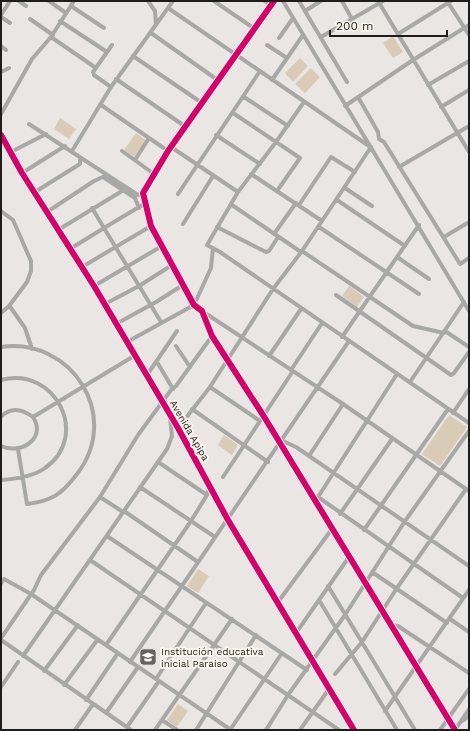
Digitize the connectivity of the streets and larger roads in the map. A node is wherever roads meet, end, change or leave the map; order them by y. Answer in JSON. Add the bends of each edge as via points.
{"nodes":[{"id":1,"x":10,"y":1,"type":"edge"},
{"id":2,"x":19,"y":1,"type":"edge"},
{"id":3,"x":49,"y":1,"type":"edge"},
{"id":4,"x":74,"y":1,"type":"edge"},
{"id":5,"x":148,"y":1,"type":"edge"},
{"id":6,"x":154,"y":1,"type":"edge"},
{"id":7,"x":173,"y":1,"type":"edge"},
{"id":8,"x":214,"y":1,"type":"edge"},
{"id":9,"x":265,"y":1,"type":"edge"},
{"id":10,"x":282,"y":1,"type":"edge"},
{"id":11,"x":299,"y":1,"type":"edge"},
{"id":12,"x":321,"y":1,"type":"edge"},
{"id":13,"x":342,"y":1,"type":"edge"},
{"id":14,"x":380,"y":2,"type":"edge"},
{"id":15,"x":449,"y":2,"type":"edge"},
{"id":16,"x":272,"y":3,"type":"edge"},
{"id":17,"x":26,"y":6,"type":"dead end"},
{"id":18,"x":71,"y":6,"type":"junction"},
{"id":19,"x":168,"y":8,"type":"junction"},
{"id":20,"x":154,"y":9,"type":"junction"},
{"id":21,"x":305,"y":11,"type":"junction"},
{"id":22,"x":66,"y":13,"type":"junction"},
{"id":23,"x":1,"y":16,"type":"edge"},
{"id":24,"x":293,"y":18,"type":"junction"},
{"id":25,"x":30,"y":19,"type":"dead end"},
{"id":26,"x":352,"y":19,"type":"junction"},
{"id":27,"x":60,"y":21,"type":"junction"},
{"id":28,"x":10,"y":24,"type":"dead end"},
{"id":29,"x":156,"y":26,"type":"junction"},
{"id":30,"x":467,"y":26,"type":"edge"},
{"id":31,"x":104,"y":28,"type":"dead end"},
{"id":32,"x":255,"y":29,"type":"junction"},
{"id":33,"x":151,"y":33,"type":"junction"},
{"id":34,"x":398,"y":34,"type":"junction"},
{"id":35,"x":303,"y":35,"type":"junction"},
{"id":36,"x":469,"y":35,"type":"edge"},
{"id":37,"x":52,"y":36,"type":"junction"},
{"id":38,"x":321,"y":37,"type":"junction"},
{"id":39,"x":279,"y":38,"type":"dead end"},
{"id":40,"x":112,"y":45,"type":"dead end"},
{"id":41,"x":267,"y":45,"type":"dead end"},
{"id":42,"x":1,"y":46,"type":"edge"},
{"id":43,"x":6,"y":50,"type":"dead end"},
{"id":44,"x":107,"y":52,"type":"junction"},
{"id":45,"x":237,"y":55,"type":"junction"},
{"id":46,"x":133,"y":56,"type":"junction"},
{"id":47,"x":287,"y":58,"type":"junction"},
{"id":48,"x":413,"y":60,"type":"junction"},
{"id":49,"x":469,"y":61,"type":"edge"},
{"id":50,"x":9,"y":68,"type":"dead end"},
{"id":51,"x":260,"y":71,"type":"junction"},
{"id":52,"x":1,"y":72,"type":"edge"},
{"id":53,"x":94,"y":72,"type":"junction"},
{"id":54,"x":116,"y":79,"type":"junction"},
{"id":55,"x":272,"y":80,"type":"junction"},
{"id":56,"x":219,"y":81,"type":"junction"},
{"id":57,"x":347,"y":82,"type":"dead end"},
{"id":58,"x":428,"y":85,"type":"junction"},
{"id":59,"x":111,"y":87,"type":"junction"},
{"id":60,"x":469,"y":90,"type":"edge"},
{"id":61,"x":244,"y":97,"type":"junction"},
{"id":62,"x":358,"y":97,"type":"junction"},
{"id":63,"x":304,"y":102,"type":"junction"},
{"id":64,"x":202,"y":103,"type":"junction"},
{"id":65,"x":100,"y":105,"type":"junction"},
{"id":66,"x":345,"y":106,"type":"junction"},
{"id":67,"x":441,"y":107,"type":"junction"},
{"id":68,"x":233,"y":113,"type":"junction"},
{"id":69,"x":1,"y":114,"type":"edge"},
{"id":70,"x":29,"y":124,"type":"dead end"},
{"id":71,"x":288,"y":126,"type":"junction"},
{"id":72,"x":469,"y":126,"type":"edge"},
{"id":73,"x":186,"y":127,"type":"junction"},
{"id":74,"x":458,"y":133,"type":"junction"},
{"id":75,"x":46,"y":134,"type":"junction"},
{"id":76,"x":216,"y":134,"type":"junction"},
{"id":77,"x":1,"y":135,"type":"edge"},
{"id":78,"x":1,"y":138,"type":"edge"},
{"id":79,"x":149,"y":138,"type":"junction"},
{"id":80,"x":276,"y":142,"type":"junction"},
{"id":81,"x":5,"y":143,"type":"junction"},
{"id":82,"x":65,"y":146,"type":"junction"},
{"id":83,"x":371,"y":147,"type":"junction"},
{"id":84,"x":170,"y":149,"type":"junction"},
{"id":85,"x":72,"y":151,"type":"junction"},
{"id":86,"x":122,"y":151,"type":"dead end"},
{"id":87,"x":11,"y":152,"type":"junction"},
{"id":88,"x":469,"y":152,"type":"edge"},
{"id":89,"x":80,"y":157,"type":"junction"},
{"id":90,"x":135,"y":160,"type":"junction"},
{"id":91,"x":260,"y":164,"type":"junction"},
{"id":92,"x":197,"y":165,"type":"junction"},
{"id":93,"x":399,"y":167,"type":"junction"},
{"id":94,"x":355,"y":172,"type":"junction"},
{"id":95,"x":22,"y":173,"type":"junction"},
{"id":96,"x":154,"y":174,"type":"junction"},
{"id":97,"x":251,"y":174,"type":"junction"},
{"id":98,"x":105,"y":176,"type":"junction"},
{"id":99,"x":213,"y":176,"type":"junction"},
{"id":100,"x":345,"y":188,"type":"junction"},
{"id":101,"x":122,"y":191,"type":"junction"},
{"id":102,"x":277,"y":191,"type":"junction"},
{"id":103,"x":35,"y":192,"type":"junction"},
{"id":104,"x":238,"y":192,"type":"junction"},
{"id":105,"x":143,"y":194,"type":"junction"},
{"id":106,"x":178,"y":194,"type":"dead end"},
{"id":107,"x":337,"y":200,"type":"junction"},
{"id":108,"x":144,"y":204,"type":"junction"},
{"id":109,"x":298,"y":204,"type":"junction"},
{"id":110,"x":232,"y":205,"type":"junction"},
{"id":111,"x":372,"y":206,"type":"dead end"},
{"id":112,"x":92,"y":208,"type":"junction"},
{"id":113,"x":139,"y":208,"type":"junction"},
{"id":114,"x":47,"y":212,"type":"junction"},
{"id":115,"x":2,"y":213,"type":"edge"},
{"id":116,"x":322,"y":221,"type":"junction"},
{"id":117,"x":469,"y":222,"type":"edge"},
{"id":118,"x":183,"y":224,"type":"dead end"},
{"id":119,"x":151,"y":226,"type":"junction"},
{"id":120,"x":419,"y":226,"type":"junction"},
{"id":121,"x":218,"y":227,"type":"junction"},
{"id":122,"x":319,"y":227,"type":"junction"},
{"id":123,"x":104,"y":228,"type":"junction"},
{"id":124,"x":58,"y":230,"type":"junction"},
{"id":125,"x":274,"y":234,"type":"junction"},
{"id":126,"x":278,"y":237,"type":"junction"},
{"id":127,"x":444,"y":237,"type":"junction"},
{"id":128,"x":162,"y":246,"type":"junction"},
{"id":129,"x":405,"y":246,"type":"junction"},
{"id":130,"x":116,"y":248,"type":"junction"},
{"id":131,"x":213,"y":248,"type":"junction"},
{"id":132,"x":70,"y":249,"type":"junction"},
{"id":133,"x":302,"y":252,"type":"junction"},
{"id":134,"x":397,"y":257,"type":"junction"},
{"id":135,"x":469,"y":258,"type":"edge"},
{"id":136,"x":172,"y":265,"type":"junction"},
{"id":137,"x":82,"y":267,"type":"junction"},
{"id":138,"x":127,"y":267,"type":"junction"},
{"id":139,"x":386,"y":273,"type":"junction"},
{"id":140,"x":429,"y":279,"type":"dead end"},
{"id":141,"x":183,"y":284,"type":"junction"},
{"id":142,"x":94,"y":286,"type":"junction"},
{"id":143,"x":140,"y":286,"type":"junction"},
{"id":144,"x":272,"y":289,"type":"junction"},
{"id":145,"x":419,"y":294,"type":"dead end"},
{"id":146,"x":336,"y":295,"type":"dead end"},
{"id":147,"x":370,"y":297,"type":"junction"},
{"id":148,"x":464,"y":302,"type":"junction"},
{"id":149,"x":105,"y":304,"type":"junction"},
{"id":150,"x":151,"y":304,"type":"junction"},
{"id":151,"x":194,"y":305,"type":"junction"},
{"id":152,"x":9,"y":306,"type":"junction"},
{"id":153,"x":301,"y":308,"type":"junction"},
{"id":154,"x":469,"y":310,"type":"edge"},
{"id":155,"x":202,"y":311,"type":"junction"},
{"id":156,"x":359,"y":312,"type":"junction"},
{"id":157,"x":1,"y":313,"type":"edge"},
{"id":158,"x":160,"y":322,"type":"junction"},
{"id":159,"x":322,"y":323,"type":"junction"},
{"id":160,"x":116,"y":324,"type":"junction"},
{"id":161,"x":177,"y":331,"type":"dead end"},
{"id":162,"x":445,"y":332,"type":"junction"},
{"id":163,"x":212,"y":336,"type":"junction"},
{"id":164,"x":241,"y":337,"type":"junction"},
{"id":165,"x":342,"y":337,"type":"junction"},
{"id":166,"x":127,"y":342,"type":"junction"},
{"id":167,"x":349,"y":342,"type":"junction"},
{"id":168,"x":176,"y":346,"type":"dead end"},
{"id":169,"x":1,"y":347,"type":"edge"},
{"id":170,"x":469,"y":347,"type":"edge"},
{"id":171,"x":32,"y":349,"type":"junction"},
{"id":172,"x":469,"y":352,"type":"edge"},
{"id":173,"x":134,"y":356,"type":"junction"},
{"id":174,"x":270,"y":356,"type":"junction"},
{"id":175,"x":427,"y":358,"type":"junction"},
{"id":176,"x":228,"y":359,"type":"junction"},
{"id":177,"x":157,"y":362,"type":"junction"},
{"id":178,"x":190,"y":367,"type":"junction"},
{"id":179,"x":292,"y":371,"type":"junction"},
{"id":180,"x":397,"y":374,"type":"junction"},
{"id":181,"x":147,"y":375,"type":"junction"},
{"id":182,"x":1,"y":380,"type":"edge"},
{"id":183,"x":410,"y":382,"type":"junction"},
{"id":184,"x":83,"y":388,"type":"junction"},
{"id":185,"x":210,"y":388,"type":"junction"},
{"id":186,"x":318,"y":388,"type":"junction"},
{"id":187,"x":173,"y":389,"type":"junction"},
{"id":188,"x":469,"y":389,"type":"edge"},
{"id":189,"x":59,"y":401,"type":"junction"},
{"id":190,"x":162,"y":402,"type":"junction"},
{"id":191,"x":343,"y":404,"type":"junction"},
{"id":192,"x":192,"y":409,"type":"junction"},
{"id":193,"x":448,"y":409,"type":"junction"},
{"id":194,"x":169,"y":413,"type":"junction"},
{"id":195,"x":453,"y":413,"type":"junction"},
{"id":196,"x":1,"y":416,"type":"edge"},
{"id":197,"x":263,"y":416,"type":"junction"},
{"id":198,"x":33,"y":417,"type":"junction"},
{"id":199,"x":260,"y":421,"type":"junction"},
{"id":200,"x":367,"y":422,"type":"junction"},
{"id":201,"x":469,"y":423,"type":"edge"},
{"id":202,"x":178,"y":428,"type":"junction"},
{"id":203,"x":469,"y":431,"type":"edge"},
{"id":204,"x":392,"y":439,"type":"junction"},
{"id":205,"x":281,"y":442,"type":"junction"},
{"id":206,"x":243,"y":445,"type":"junction"},
{"id":207,"x":1,"y":446,"type":"edge"},
{"id":208,"x":18,"y":449,"type":"junction"},
{"id":209,"x":309,"y":456,"type":"junction"},
{"id":210,"x":417,"y":456,"type":"junction"},
{"id":211,"x":158,"y":462,"type":"junction"},
{"id":212,"x":268,"y":462,"type":"junction"},
{"id":213,"x":440,"y":472,"type":"junction"},
{"id":214,"x":334,"y":473,"type":"junction"},
{"id":215,"x":23,"y":477,"type":"junction"},
{"id":216,"x":223,"y":477,"type":"dead end"},
{"id":217,"x":1,"y":480,"type":"edge"},
{"id":218,"x":210,"y":486,"type":"junction"},
{"id":219,"x":140,"y":487,"type":"junction"},
{"id":220,"x":357,"y":490,"type":"junction"},
{"id":221,"x":467,"y":490,"type":"edge"},
{"id":222,"x":207,"y":495,"type":"junction"},
{"id":223,"x":312,"y":496,"type":"junction"},
{"id":224,"x":100,"y":497,"type":"junction"},
{"id":225,"x":318,"y":497,"type":"junction"},
{"id":226,"x":382,"y":505,"type":"junction"},
{"id":227,"x":124,"y":512,"type":"junction"},
{"id":228,"x":340,"y":514,"type":"junction"},
{"id":229,"x":228,"y":520,"type":"junction"},
{"id":230,"x":191,"y":521,"type":"junction"},
{"id":231,"x":405,"y":522,"type":"junction"},
{"id":232,"x":332,"y":529,"type":"junction"},
{"id":233,"x":364,"y":530,"type":"junction"},
{"id":234,"x":107,"y":536,"type":"junction"},
{"id":235,"x":215,"y":537,"type":"junction"},
{"id":236,"x":430,"y":539,"type":"junction"},
{"id":237,"x":174,"y":545,"type":"junction"},
{"id":238,"x":388,"y":547,"type":"junction"},
{"id":239,"x":349,"y":557,"type":"junction"},
{"id":240,"x":90,"y":560,"type":"junction"},
{"id":241,"x":198,"y":562,"type":"junction"},
{"id":242,"x":413,"y":564,"type":"junction"},
{"id":243,"x":469,"y":566,"type":"edge"},
{"id":244,"x":157,"y":570,"type":"junction"},
{"id":245,"x":372,"y":572,"type":"junction"},
{"id":246,"x":1,"y":583,"type":"edge"},
{"id":247,"x":365,"y":583,"type":"junction"},
{"id":248,"x":181,"y":586,"type":"junction"},
{"id":249,"x":328,"y":586,"type":"junction"},
{"id":250,"x":397,"y":588,"type":"junction"},
{"id":251,"x":469,"y":591,"type":"edge"},
{"id":252,"x":31,"y":594,"type":"junction"},
{"id":253,"x":140,"y":594,"type":"junction"},
{"id":254,"x":463,"y":598,"type":"junction"},
{"id":255,"x":319,"y":600,"type":"junction"},
{"id":256,"x":278,"y":602,"type":"junction"},
{"id":257,"x":206,"y":603,"type":"junction"},
{"id":258,"x":382,"y":610,"type":"junction"},
{"id":259,"x":56,"y":611,"type":"junction"},
{"id":260,"x":165,"y":612,"type":"junction"},
{"id":261,"x":345,"y":615,"type":"junction"},
{"id":262,"x":232,"y":619,"type":"junction"},
{"id":263,"x":448,"y":621,"type":"junction"},
{"id":264,"x":78,"y":625,"type":"junction"},
{"id":265,"x":392,"y":625,"type":"junction"},
{"id":266,"x":190,"y":628,"type":"junction"},
{"id":267,"x":336,"y":628,"type":"junction"},
{"id":268,"x":469,"y":632,"type":"edge"},
{"id":269,"x":296,"y":633,"type":"junction"},
{"id":270,"x":256,"y":635,"type":"junction"},
{"id":271,"x":1,"y":639,"type":"edge"},
{"id":272,"x":98,"y":639,"type":"junction"},
{"id":273,"x":362,"y":642,"type":"junction"},
{"id":274,"x":106,"y":645,"type":"junction"},
{"id":275,"x":215,"y":645,"type":"junction"},
{"id":276,"x":430,"y":647,"type":"junction"},
{"id":277,"x":118,"y":653,"type":"junction"},
{"id":278,"x":282,"y":653,"type":"junction"},
{"id":279,"x":351,"y":655,"type":"junction"},
{"id":280,"x":23,"y":656,"type":"junction"},
{"id":281,"x":312,"y":661,"type":"junction"},
{"id":282,"x":18,"y":662,"type":"dead end"},
{"id":283,"x":130,"y":662,"type":"junction"},
{"id":284,"x":240,"y":662,"type":"junction"},
{"id":285,"x":138,"y":667,"type":"junction"},
{"id":286,"x":416,"y":668,"type":"junction"},
{"id":287,"x":307,"y":670,"type":"junction"},
{"id":288,"x":44,"y":671,"type":"junction"},
{"id":289,"x":469,"y":673,"type":"edge"},
{"id":290,"x":335,"y":674,"type":"dead end"},
{"id":291,"x":264,"y":678,"type":"junction"},
{"id":292,"x":157,"y":680,"type":"junction"},
{"id":293,"x":64,"y":685,"type":"junction"},
{"id":294,"x":1,"y":687,"type":"edge"},
{"id":295,"x":329,"y":689,"type":"junction"},
{"id":296,"x":469,"y":689,"type":"edge"},
{"id":297,"x":288,"y":695,"type":"junction"},
{"id":298,"x":180,"y":696,"type":"junction"},
{"id":299,"x":395,"y":699,"type":"junction"},
{"id":300,"x":86,"y":700,"type":"junction"},
{"id":301,"x":93,"y":704,"type":"junction"},
{"id":302,"x":469,"y":709,"type":"edge"},
{"id":303,"x":385,"y":711,"type":"junction"},
{"id":304,"x":313,"y":712,"type":"junction"},
{"id":305,"x":106,"y":713,"type":"junction"},
{"id":306,"x":207,"y":714,"type":"junction"},
{"id":307,"x":469,"y":716,"type":"edge"},
{"id":308,"x":162,"y":720,"type":"junction"},
{"id":309,"x":448,"y":720,"type":"junction"},
{"id":310,"x":460,"y":722,"type":"junction"},
{"id":311,"x":129,"y":729,"type":"edge"},
{"id":312,"x":228,"y":729,"type":"edge"},
{"id":313,"x":75,"y":730,"type":"edge"},
{"id":314,"x":155,"y":730,"type":"edge"},
{"id":315,"x":177,"y":730,"type":"edge"},
{"id":316,"x":196,"y":730,"type":"edge"},
{"id":317,"x":266,"y":730,"type":"edge"},
{"id":318,"x":300,"y":730,"type":"edge"},
{"id":319,"x":338,"y":730,"type":"edge"},
{"id":320,"x":354,"y":730,"type":"edge"},
{"id":321,"x":397,"y":730,"type":"edge"},
{"id":322,"x":415,"y":730,"type":"edge"},
{"id":323,"x":440,"y":730,"type":"edge"},
{"id":324,"x":455,"y":730,"type":"edge"}],
"edges":[{"from":1,"to":23,"type":"street"},
{"from":2,"to":17,"type":"street"},
{"from":3,"to":22,"type":"street"},
{"from":4,"to":18,"type":"street"},
{"from":5,"to":20,"type":"street"},
{"from":6,"to":20,"type":"street"},
{"from":7,"to":19,"type":"street"},
{"from":8,"to":32,"type":"street"},
{"from":9,"to":16,"type":"street"},
{"from":10,"to":24,"type":"street"},
{"from":11,"to":21,"type":"street"},
{"from":12,"to":21,"type":"street"},
{"from":13,"to":26,"type":"street"},
{"from":14,"to":26,"type":"street"},
{"from":14,"to":34,"type":"street"},
{"from":15,"to":30,"type":"street"},
{"from":15,"to":34,"type":"street"},
{"from":16,"to":32,"type":"street"},
{"from":18,"to":22,"type":"street"},
{"from":18,"to":31,"type":"street"},
{"from":19,"to":29,"type":"street"},
{"from":19,"to":45,"type":"street"},
{"from":20,"to":29,"type":"street"},
{"from":21,"to":38,"type":"street"},
{"from":22,"to":27,"type":"street"},
{"from":23,"to":28,"type":"street"},
{"from":24,"to":35,"type":"street"},
{"from":24,"to":39,"type":"street"},
{"from":25,"to":37,"type":"street"},
{"from":26,"to":38,"type":"street"},
{"from":27,"to":37,"type":"street"},
{"from":27,"to":44,"type":"street"},
{"from":29,"to":33,"type":"street"},
{"from":30,"to":36,"type":"street"},
{"from":30,"to":48,"type":"street"},
{"from":32,"to":45,"type":"street"},
{"from":33,"to":46,"type":"street"},
{"from":33,"to":56,"type":"street"},
{"from":34,"to":48,"type":"street"},
{"from":35,"to":47,"type":"street"},
{"from":35,"to":66,"type":"street"},
{"from":37,"to":53,"type":"street"},
{"from":37,"to":69,"type":"street","via":[[32,59]]},
{"from":38,"to":57,"type":"street"},
{"from":40,"to":44,"type":"street"},
{"from":41,"to":47,"type":"street"},
{"from":42,"to":43,"type":"street"},
{"from":44,"to":53,"type":"street"},
{"from":45,"to":51,"type":"street"},
{"from":45,"to":56,"type":"street"},
{"from":46,"to":54,"type":"street"},
{"from":46,"to":64,"type":"street"},
{"from":47,"to":55,"type":"street"},
{"from":48,"to":58,"type":"street"},
{"from":48,"to":62,"type":"street"},
{"from":49,"to":58,"type":"street"},
{"from":50,"to":52,"type":"street"},
{"from":51,"to":55,"type":"street"},
{"from":51,"to":61,"type":"street"},
{"from":53,"to":59,"type":"street"},
{"from":54,"to":59,"type":"street"},
{"from":54,"to":73,"type":"street"},
{"from":55,"to":63,"type":"street"},
{"from":56,"to":64,"type":"street"},
{"from":58,"to":67,"type":"street"},
{"from":59,"to":65,"type":"street"},
{"from":60,"to":67,"type":"street"},
{"from":61,"to":68,"type":"street"},
{"from":61,"to":71,"type":"street"},
{"from":62,"to":66,"type":"street"},
{"from":62,"to":93,"type":"street","via":[[379,138]]},
{"from":63,"to":71,"type":"street"},
{"from":63,"to":83,"type":"street"},
{"from":64,"to":73,"type":"street"},
{"from":65,"to":79,"type":"street"},
{"from":65,"to":85,"type":"street"},
{"from":66,"to":83,"type":"street"},
{"from":67,"to":74,"type":"street"},
{"from":68,"to":76,"type":"street"},
{"from":68,"to":80,"type":"street"},
{"from":70,"to":75,"type":"street"},
{"from":71,"to":80,"type":"street"},
{"from":72,"to":74,"type":"street"},
{"from":73,"to":84,"type":"street"},
{"from":74,"to":88,"type":"street"},
{"from":74,"to":93,"type":"street"},
{"from":75,"to":82,"type":"street"},
{"from":75,"to":87,"type":"street"},
{"from":76,"to":91,"type":"street"},
{"from":76,"to":92,"type":"street"},
{"from":77,"to":81,"type":"street","name":"Avenida Apipa"},
{"from":78,"to":81,"type":"street","name":"Avenida Apipa"},
{"from":79,"to":84,"type":"street"},
{"from":79,"to":90,"type":"street"},
{"from":80,"to":91,"type":"street"},
{"from":80,"to":102,"type":"street","via":[[300,158]]},
{"from":81,"to":87,"type":"street","name":"Avenida Apipa"},
{"from":82,"to":85,"type":"street"},
{"from":82,"to":95,"type":"street"},
{"from":83,"to":94,"type":"street"},
{"from":83,"to":120,"type":"street"},
{"from":84,"to":92,"type":"street"},
{"from":84,"to":96,"type":"street"},
{"from":85,"to":89,"type":"street"},
{"from":86,"to":90,"type":"street"},
{"from":87,"to":95,"type":"street","name":"Avenida Apipa"},
{"from":89,"to":98,"type":"street"},
{"from":89,"to":103,"type":"street","via":[[80,164]]},
{"from":90,"to":96,"type":"street"},
{"from":91,"to":97,"type":"street"},
{"from":92,"to":99,"type":"street"},
{"from":92,"to":106,"type":"street"},
{"from":93,"to":127,"type":"street"},
{"from":94,"to":100,"type":"street"},
{"from":94,"to":109,"type":"street","via":[[331,157]]},
{"from":95,"to":103,"type":"street","name":"Avenida Apipa"},
{"from":96,"to":105,"type":"street"},
{"from":97,"to":102,"type":"street"},
{"from":97,"to":104,"type":"street"},
{"from":98,"to":101,"type":"street"},
{"from":98,"to":105,"type":"street","via":[[138,195]]},
{"from":98,"to":114,"type":"street"},
{"from":99,"to":104,"type":"street"},
{"from":99,"to":118,"type":"street"},
{"from":100,"to":107,"type":"street"},
{"from":100,"to":111,"type":"street"},
{"from":101,"to":112,"type":"street"},
{"from":101,"to":113,"type":"street","via":[[135,198]]},
{"from":102,"to":109,"type":"street"},
{"from":103,"to":114,"type":"street","name":"Avenida Apipa"},
{"from":104,"to":110,"type":"street"},
{"from":105,"to":108,"type":"street"},
{"from":107,"to":116,"type":"street"},
{"from":107,"to":129,"type":"street"},
{"from":108,"to":113,"type":"street"},
{"from":108,"to":119,"type":"street"},
{"from":109,"to":116,"type":"street"},
{"from":109,"to":125,"type":"street"},
{"from":110,"to":121,"type":"street"},
{"from":110,"to":125,"type":"street"},
{"from":112,"to":123,"type":"street"},
{"from":112,"to":124,"type":"street"},
{"from":113,"to":123,"type":"street"},
{"from":114,"to":124,"type":"street","name":"Avenida Apipa"},
{"from":115,"to":152,"type":"street","via":[[13,220],[31,262],[27,282]]},
{"from":116,"to":122,"type":"street"},
{"from":117,"to":127,"type":"street"},
{"from":119,"to":128,"type":"street"},
{"from":119,"to":130,"type":"street"},
{"from":120,"to":129,"type":"street"},
{"from":120,"to":148,"type":"street"},
{"from":121,"to":126,"type":"street","via":[[266,252]]},
{"from":121,"to":131,"type":"street","via":[[207,245]]},
{"from":122,"to":133,"type":"street"},
{"from":122,"to":139,"type":"street"},
{"from":123,"to":130,"type":"street"},
{"from":123,"to":132,"type":"street"},
{"from":124,"to":132,"type":"street","name":"Avenida Apipa"},
{"from":125,"to":126,"type":"street"},
{"from":126,"to":133,"type":"street"},
{"from":127,"to":135,"type":"street","via":[[460,264]]},
{"from":128,"to":136,"type":"street"},
{"from":128,"to":138,"type":"street"},
{"from":129,"to":134,"type":"street"},
{"from":130,"to":137,"type":"street"},
{"from":130,"to":138,"type":"street"},
{"from":131,"to":144,"type":"street"},
{"from":131,"to":151,"type":"street","via":[[211,268]]},
{"from":132,"to":137,"type":"street","name":"Avenida Apipa"},
{"from":133,"to":144,"type":"street"},
{"from":133,"to":147,"type":"street"},
{"from":134,"to":139,"type":"street"},
{"from":134,"to":140,"type":"street"},
{"from":136,"to":141,"type":"street"},
{"from":136,"to":143,"type":"street"},
{"from":137,"to":142,"type":"street","name":"Avenida Apipa"},
{"from":138,"to":142,"type":"street"},
{"from":138,"to":143,"type":"street"},
{"from":139,"to":145,"type":"street"},
{"from":139,"to":147,"type":"street"},
{"from":141,"to":150,"type":"street"},
{"from":141,"to":151,"type":"street"},
{"from":142,"to":149,"type":"street","name":"Avenida Apipa"},
{"from":143,"to":149,"type":"street"},
{"from":143,"to":150,"type":"street"},
{"from":144,"to":153,"type":"street"},
{"from":144,"to":164,"type":"street"},
{"from":146,"to":156,"type":"street"},
{"from":147,"to":156,"type":"street"},
{"from":147,"to":162,"type":"street","via":[[412,326]]},
{"from":148,"to":154,"type":"street"},
{"from":148,"to":162,"type":"street"},
{"from":149,"to":160,"type":"street","name":"Avenida Apipa"},
{"from":150,"to":158,"type":"street"},
{"from":150,"to":160,"type":"street"},
{"from":151,"to":155,"type":"street"},
{"from":151,"to":158,"type":"street"},
{"from":152,"to":157,"type":"street"},
{"from":152,"to":171,"type":"street","via":[[25,328]]},
{"from":153,"to":159,"type":"street"},
{"from":153,"to":174,"type":"street"},
{"from":155,"to":163,"type":"street"},
{"from":155,"to":164,"type":"street"},
{"from":156,"to":165,"type":"street"},
{"from":156,"to":175,"type":"street"},
{"from":158,"to":166,"type":"street"},
{"from":159,"to":165,"type":"street"},
{"from":159,"to":179,"type":"street"},
{"from":160,"to":166,"type":"street","name":"Avenida Apipa"},
{"from":161,"to":177,"type":"street","via":[[169,339]]},
{"from":162,"to":170,"type":"street"},
{"from":162,"to":175,"type":"street"},
{"from":163,"to":176,"type":"street"},
{"from":163,"to":178,"type":"street"},
{"from":164,"to":174,"type":"street"},
{"from":164,"to":176,"type":"street"},
{"from":165,"to":167,"type":"street"},
{"from":166,"to":173,"type":"street","name":"Avenida Apipa"},
{"from":167,"to":180,"type":"street"},
{"from":167,"to":186,"type":"street"},
{"from":168,"to":178,"type":"street"},
{"from":169,"to":171,"type":"street","via":[[18,346]]},
{"from":171,"to":184,"type":"street","via":[[62,362],[81,382]]},
{"from":172,"to":175,"type":"street","via":[[453,375]]},
{"from":173,"to":181,"type":"street","name":"Avenida Apipa"},
{"from":173,"to":184,"type":"street"},
{"from":174,"to":179,"type":"street"},
{"from":175,"to":183,"type":"street"},
{"from":176,"to":185,"type":"street"},
{"from":176,"to":197,"type":"street"},
{"from":177,"to":181,"type":"street"},
{"from":177,"to":187,"type":"street"},
{"from":178,"to":187,"type":"street"},
{"from":179,"to":186,"type":"street"},
{"from":179,"to":197,"type":"street"},
{"from":180,"to":183,"type":"street"},
{"from":180,"to":200,"type":"street"},
{"from":181,"to":190,"type":"street","name":"Avenida Apipa"},
{"from":182,"to":189,"type":"street","via":[[16,378],[32,381],[44,386]]},
{"from":183,"to":193,"type":"street"},
{"from":184,"to":189,"type":"street"},
{"from":184,"to":215,"type":"street","via":[[92,401],[95,427],[90,454],[83,468],[61,494],[39,503],[27,504]]},
{"from":185,"to":192,"type":"street"},
{"from":185,"to":199,"type":"street"},
{"from":186,"to":191,"type":"street"},
{"from":186,"to":205,"type":"street"},
{"from":187,"to":190,"type":"street"},
{"from":188,"to":195,"type":"street"},
{"from":189,"to":198,"type":"street"},
{"from":189,"to":215,"type":"street","via":[[66,427],[61,449],[46,468]]},
{"from":190,"to":194,"type":"street","name":"Avenida Apipa"},
{"from":190,"to":224,"type":"street","via":[[138,435]]},
{"from":191,"to":200,"type":"street"},
{"from":191,"to":209,"type":"street"},
{"from":192,"to":202,"type":"street"},
{"from":192,"to":206,"type":"street"},
{"from":193,"to":195,"type":"street"},
{"from":193,"to":210,"type":"street"},
{"from":194,"to":202,"type":"street","name":"Avenida Apipa"},
{"from":194,"to":211,"type":"street","via":[[172,436]]},
{"from":195,"to":201,"type":"street"},
{"from":196,"to":198,"type":"street","via":[[14,409]]},
{"from":197,"to":199,"type":"street"},
{"from":197,"to":205,"type":"street"},
{"from":198,"to":208,"type":"street","via":[[37,428],[35,437],[28,445]]},
{"from":199,"to":206,"type":"street"},
{"from":200,"to":204,"type":"street"},
{"from":200,"to":214,"type":"street"},
{"from":202,"to":218,"type":"street","name":"Avenida Apipa"},
{"from":203,"to":213,"type":"street"},
{"from":204,"to":210,"type":"street"},
{"from":204,"to":220,"type":"street"},
{"from":205,"to":209,"type":"street"},
{"from":205,"to":212,"type":"street"},
{"from":205,"to":223,"type":"street"},
{"from":206,"to":212,"type":"street"},
{"from":206,"to":216,"type":"street"},
{"from":207,"to":208,"type":"street"},
{"from":208,"to":215,"type":"street"},
{"from":209,"to":214,"type":"street"},
{"from":210,"to":213,"type":"street"},
{"from":210,"to":226,"type":"street"},
{"from":211,"to":219,"type":"street"},
{"from":211,"to":222,"type":"street"},
{"from":212,"to":229,"type":"street"},
{"from":213,"to":221,"type":"street"},
{"from":213,"to":231,"type":"street"},
{"from":214,"to":220,"type":"street"},
{"from":214,"to":225,"type":"street"},
{"from":215,"to":217,"type":"street"},
{"from":218,"to":222,"type":"street"},
{"from":218,"to":229,"type":"street","name":"Avenida Apipa"},
{"from":219,"to":227,"type":"street"},
{"from":219,"to":230,"type":"street"},
{"from":220,"to":226,"type":"street"},
{"from":220,"to":228,"type":"street"},
{"from":221,"to":236,"type":"street"},
{"from":222,"to":230,"type":"street"},
{"from":223,"to":225,"type":"street"},
{"from":223,"to":232,"type":"street"},
{"from":224,"to":227,"type":"street"},
{"from":224,"to":252,"type":"street","via":[[42,574]]},
{"from":225,"to":228,"type":"street"},
{"from":226,"to":231,"type":"street"},
{"from":226,"to":233,"type":"street"},
{"from":227,"to":234,"type":"street"},
{"from":227,"to":237,"type":"street"},
{"from":228,"to":233,"type":"street"},
{"from":229,"to":235,"type":"street"},
{"from":229,"to":256,"type":"street","name":"Avenida Apipa"},
{"from":230,"to":235,"type":"street"},
{"from":230,"to":237,"type":"street"},
{"from":231,"to":236,"type":"street"},
{"from":231,"to":238,"type":"street"},
{"from":232,"to":239,"type":"street"},
{"from":232,"to":256,"type":"street"},
{"from":233,"to":238,"type":"street"},
{"from":234,"to":240,"type":"street"},
{"from":234,"to":244,"type":"street"},
{"from":235,"to":241,"type":"street"},
{"from":236,"to":242,"type":"street"},
{"from":236,"to":243,"type":"street"},
{"from":237,"to":241,"type":"street"},
{"from":237,"to":244,"type":"street"},
{"from":238,"to":242,"type":"street"},
{"from":238,"to":245,"type":"street"},
{"from":239,"to":247,"type":"street"},
{"from":239,"to":249,"type":"street"},
{"from":240,"to":253,"type":"street"},
{"from":240,"to":259,"type":"street"},
{"from":241,"to":248,"type":"street"},
{"from":242,"to":250,"type":"street"},
{"from":242,"to":254,"type":"street"},
{"from":244,"to":248,"type":"street"},
{"from":244,"to":253,"type":"street"},
{"from":245,"to":247,"type":"street"},
{"from":245,"to":250,"type":"street"},
{"from":246,"to":252,"type":"street","via":[[4,579]]},
{"from":247,"to":258,"type":"street"},
{"from":247,"to":261,"type":"street"},
{"from":248,"to":257,"type":"street"},
{"from":248,"to":260,"type":"street"},
{"from":249,"to":255,"type":"street"},
{"from":249,"to":261,"type":"street"},
{"from":250,"to":258,"type":"street"},
{"from":250,"to":263,"type":"street"},
{"from":251,"to":254,"type":"street"},
{"from":252,"to":259,"type":"street"},
{"from":252,"to":271,"type":"street"},
{"from":253,"to":260,"type":"street"},
{"from":253,"to":274,"type":"street"},
{"from":254,"to":263,"type":"street"},
{"from":255,"to":267,"type":"street"},
{"from":255,"to":269,"type":"street"},
{"from":256,"to":269,"type":"street","name":"Avenida Apipa"},
{"from":257,"to":262,"type":"street"},
{"from":257,"to":266,"type":"street"},
{"from":258,"to":265,"type":"street"},
{"from":258,"to":273,"type":"street"},
{"from":259,"to":264,"type":"street"},
{"from":259,"to":280,"type":"street"},
{"from":260,"to":266,"type":"street"},
{"from":260,"to":283,"type":"street"},
{"from":261,"to":267,"type":"street"},
{"from":261,"to":273,"type":"street"},
{"from":262,"to":270,"type":"street"},
{"from":262,"to":275,"type":"street"},
{"from":263,"to":268,"type":"street"},
{"from":263,"to":276,"type":"street"},
{"from":264,"to":272,"type":"street"},
{"from":264,"to":288,"type":"street"},
{"from":265,"to":276,"type":"street","via":[[398,626]]},
{"from":265,"to":286,"type":"street"},
{"from":266,"to":275,"type":"street"},
{"from":266,"to":292,"type":"street"},
{"from":267,"to":279,"type":"street"},
{"from":267,"to":281,"type":"street"},
{"from":269,"to":281,"type":"street","name":"Avenida Apipa"},
{"from":270,"to":278,"type":"street"},
{"from":270,"to":284,"type":"street"},
{"from":271,"to":280,"type":"street"},
{"from":272,"to":274,"type":"street"},
{"from":272,"to":293,"type":"street"},
{"from":273,"to":279,"type":"street"},
{"from":273,"to":299,"type":"street"},
{"from":274,"to":277,"type":"street"},
{"from":275,"to":284,"type":"street"},
{"from":275,"to":298,"type":"street"},
{"from":276,"to":286,"type":"street"},
{"from":276,"to":289,"type":"street"},
{"from":277,"to":283,"type":"street"},
{"from":277,"to":300,"type":"street"},
{"from":278,"to":287,"type":"street"},
{"from":278,"to":291,"type":"street"},
{"from":279,"to":290,"type":"street"},
{"from":279,"to":303,"type":"street"},
{"from":280,"to":288,"type":"street"},
{"from":281,"to":287,"type":"street"},
{"from":281,"to":295,"type":"street","name":"Avenida Apipa"},
{"from":282,"to":294,"type":"street"},
{"from":283,"to":285,"type":"street"},
{"from":284,"to":291,"type":"street"},
{"from":284,"to":306,"type":"street"},
{"from":285,"to":292,"type":"street"},
{"from":285,"to":305,"type":"street"},
{"from":286,"to":299,"type":"street"},
{"from":286,"to":309,"type":"street"},
{"from":287,"to":297,"type":"street"},
{"from":288,"to":293,"type":"street"},
{"from":291,"to":297,"type":"street"},
{"from":291,"to":312,"type":"street"},
{"from":292,"to":298,"type":"street"},
{"from":292,"to":311,"type":"street"},
{"from":293,"to":300,"type":"street"},
{"from":295,"to":304,"type":"street"},
{"from":295,"to":320,"type":"street","name":"Avenida Apipa"},
{"from":296,"to":309,"type":"street"},
{"from":297,"to":304,"type":"street"},
{"from":297,"to":317,"type":"street"},
{"from":298,"to":306,"type":"street"},
{"from":298,"to":308,"type":"street"},
{"from":299,"to":303,"type":"street"},
{"from":299,"to":322,"type":"street"},
{"from":300,"to":301,"type":"street"},
{"from":301,"to":305,"type":"street"},
{"from":301,"to":313,"type":"street"},
{"from":302,"to":310,"type":"street"},
{"from":303,"to":321,"type":"street"},
{"from":304,"to":318,"type":"street"},
{"from":304,"to":319,"type":"street"},
{"from":305,"to":311,"type":"street"},
{"from":306,"to":312,"type":"street"},
{"from":306,"to":316,"type":"street"},
{"from":307,"to":310,"type":"street"},
{"from":308,"to":314,"type":"street"},
{"from":308,"to":315,"type":"street"},
{"from":309,"to":323,"type":"street"},
{"from":309,"to":324,"type":"street"},
{"from":310,"to":324,"type":"street"}]}
